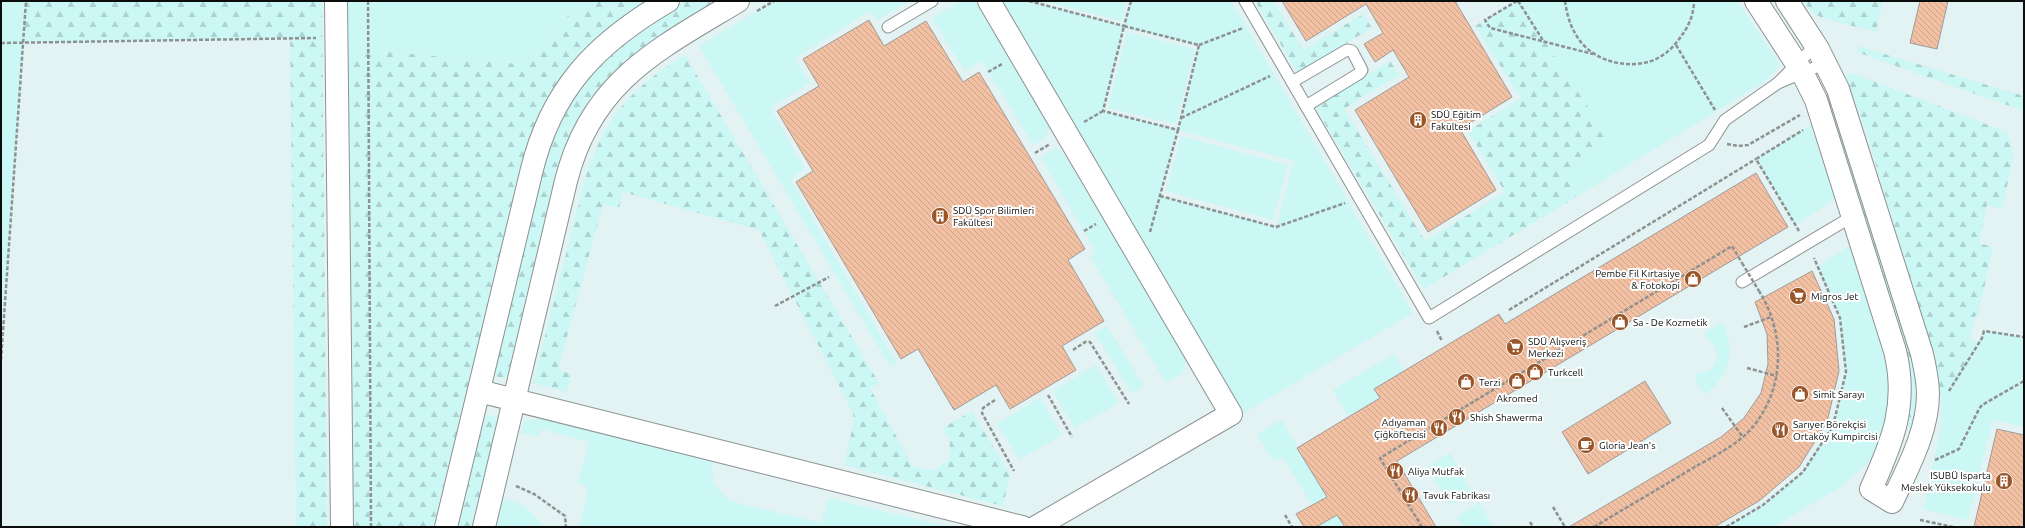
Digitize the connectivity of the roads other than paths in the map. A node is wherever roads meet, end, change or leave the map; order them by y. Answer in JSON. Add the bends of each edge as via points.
{"nodes":[{"id":1,"x":336,"y":1,"type":"edge"},
{"id":2,"x":668,"y":1,"type":"edge"},
{"id":3,"x":932,"y":1,"type":"edge"},
{"id":4,"x":989,"y":1,"type":"edge"},
{"id":5,"x":1244,"y":1,"type":"edge"},
{"id":6,"x":1756,"y":1,"type":"edge"},
{"id":7,"x":1787,"y":1,"type":"edge"},
{"id":8,"x":746,"y":7,"type":"edge"},
{"id":9,"x":888,"y":27,"type":"dead end"},
{"id":10,"x":1821,"y":54,"type":"junction"},
{"id":11,"x":1799,"y":67,"type":"junction"},
{"id":12,"x":1292,"y":82,"type":"junction"},
{"id":13,"x":1306,"y":106,"type":"junction"},
{"id":14,"x":1853,"y":216,"type":"junction"},
{"id":15,"x":1742,"y":282,"type":"dead end"},
{"id":16,"x":479,"y":391,"type":"junction"},
{"id":17,"x":514,"y":399,"type":"junction"},
{"id":18,"x":342,"y":527,"type":"edge"},
{"id":19,"x":446,"y":527,"type":"edge"},
{"id":20,"x":484,"y":527,"type":"edge"},
{"id":21,"x":1022,"y":527,"type":"edge"},
{"id":22,"x":1036,"y":527,"type":"edge"}],
"edges":[{"from":1,"to":18,"type":"street"},
{"from":2,"to":16,"type":"street","via":[[626,27],[598,52],[565,91],[546,125],[532,167]]},
{"from":3,"to":9,"type":"lane"},
{"from":4,"to":22,"type":"street","via":[[1231,414]]},
{"from":5,"to":12,"type":"lane"},
{"from":6,"to":11,"type":"street"},
{"from":7,"to":10,"type":"street"},
{"from":8,"to":17,"type":"street","via":[[657,50],[639,63],[616,85],[590,120],[568,171]]},
{"from":10,"to":11,"type":"lane"},
{"from":10,"to":11,"type":"lane"},
{"from":10,"to":14,"type":"street","via":[[1845,107],[1927,376],[1928,395],[1923,426],[1892,502],[1871,489],[1894,432],[1901,393],[1900,376],[1895,351]]},
{"from":11,"to":13,"type":"lane","via":[[1730,116],[1723,123],[1713,142],[1429,318]]},
{"from":11,"to":14,"type":"street","via":[[1816,100]]},
{"from":12,"to":13,"type":"lane"},
{"from":12,"to":13,"type":"lane","via":[[1347,50],[1352,51],[1362,70],[1360,73]]},
{"from":14,"to":15,"type":"lane"},
{"from":16,"to":17,"type":"street"},
{"from":16,"to":19,"type":"street"},
{"from":17,"to":20,"type":"street"},
{"from":17,"to":21,"type":"street"}]}
